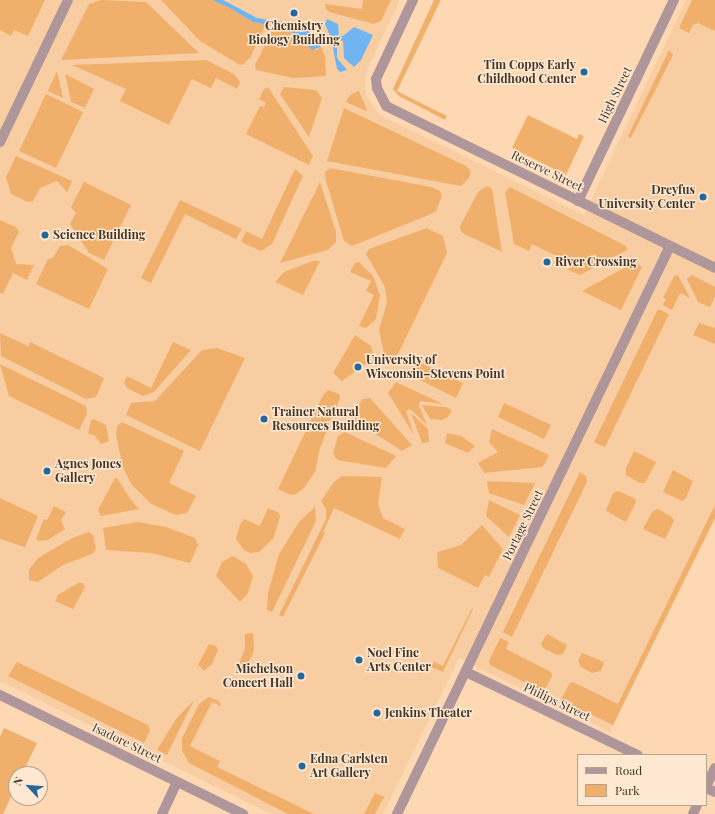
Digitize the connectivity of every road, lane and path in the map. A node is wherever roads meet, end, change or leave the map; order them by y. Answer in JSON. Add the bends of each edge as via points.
{"nodes":[{"id":1,"x":68,"y":0,"type":"edge"},
{"id":2,"x":413,"y":0,"type":"edge"},
{"id":3,"x":674,"y":0,"type":"edge"},
{"id":4,"x":0,"y":142,"type":"edge"},
{"id":5,"x":578,"y":201,"type":"junction"},
{"id":6,"x":670,"y":246,"type":"junction"},
{"id":7,"x":715,"y":268,"type":"edge"},
{"id":8,"x":466,"y":672,"type":"junction"},
{"id":9,"x":0,"y":695,"type":"edge"},
{"id":10,"x":636,"y":754,"type":"edge"},
{"id":11,"x":715,"y":768,"type":"edge"},
{"id":12,"x":178,"y":782,"type":"junction"},
{"id":13,"x":707,"y":785,"type":"edge"},
{"id":14,"x":162,"y":814,"type":"edge"},
{"id":15,"x":243,"y":814,"type":"edge"},
{"id":16,"x":397,"y":814,"type":"edge"}],
"edges":[{"from":1,"to":4,"type":"street"},
{"from":2,"to":5,"type":"street","name":"Reserve Street","via":[[380,68],[376,88],[386,106]]},
{"from":3,"to":5,"type":"street","name":"High Street"},
{"from":5,"to":6,"type":"street","name":"Reserve Street"},
{"from":6,"to":7,"type":"street","name":"Reserve Street"},
{"from":6,"to":8,"type":"street","name":"Portage Street"},
{"from":8,"to":10,"type":"street","name":"Philips Street"},
{"from":8,"to":16,"type":"street","name":"Portage Street"},
{"from":9,"to":12,"type":"street","name":"Isadore Street"},
{"from":11,"to":13,"type":"street"},
{"from":12,"to":14,"type":"street"},
{"from":12,"to":15,"type":"street","name":"Isadore Street"}]}
